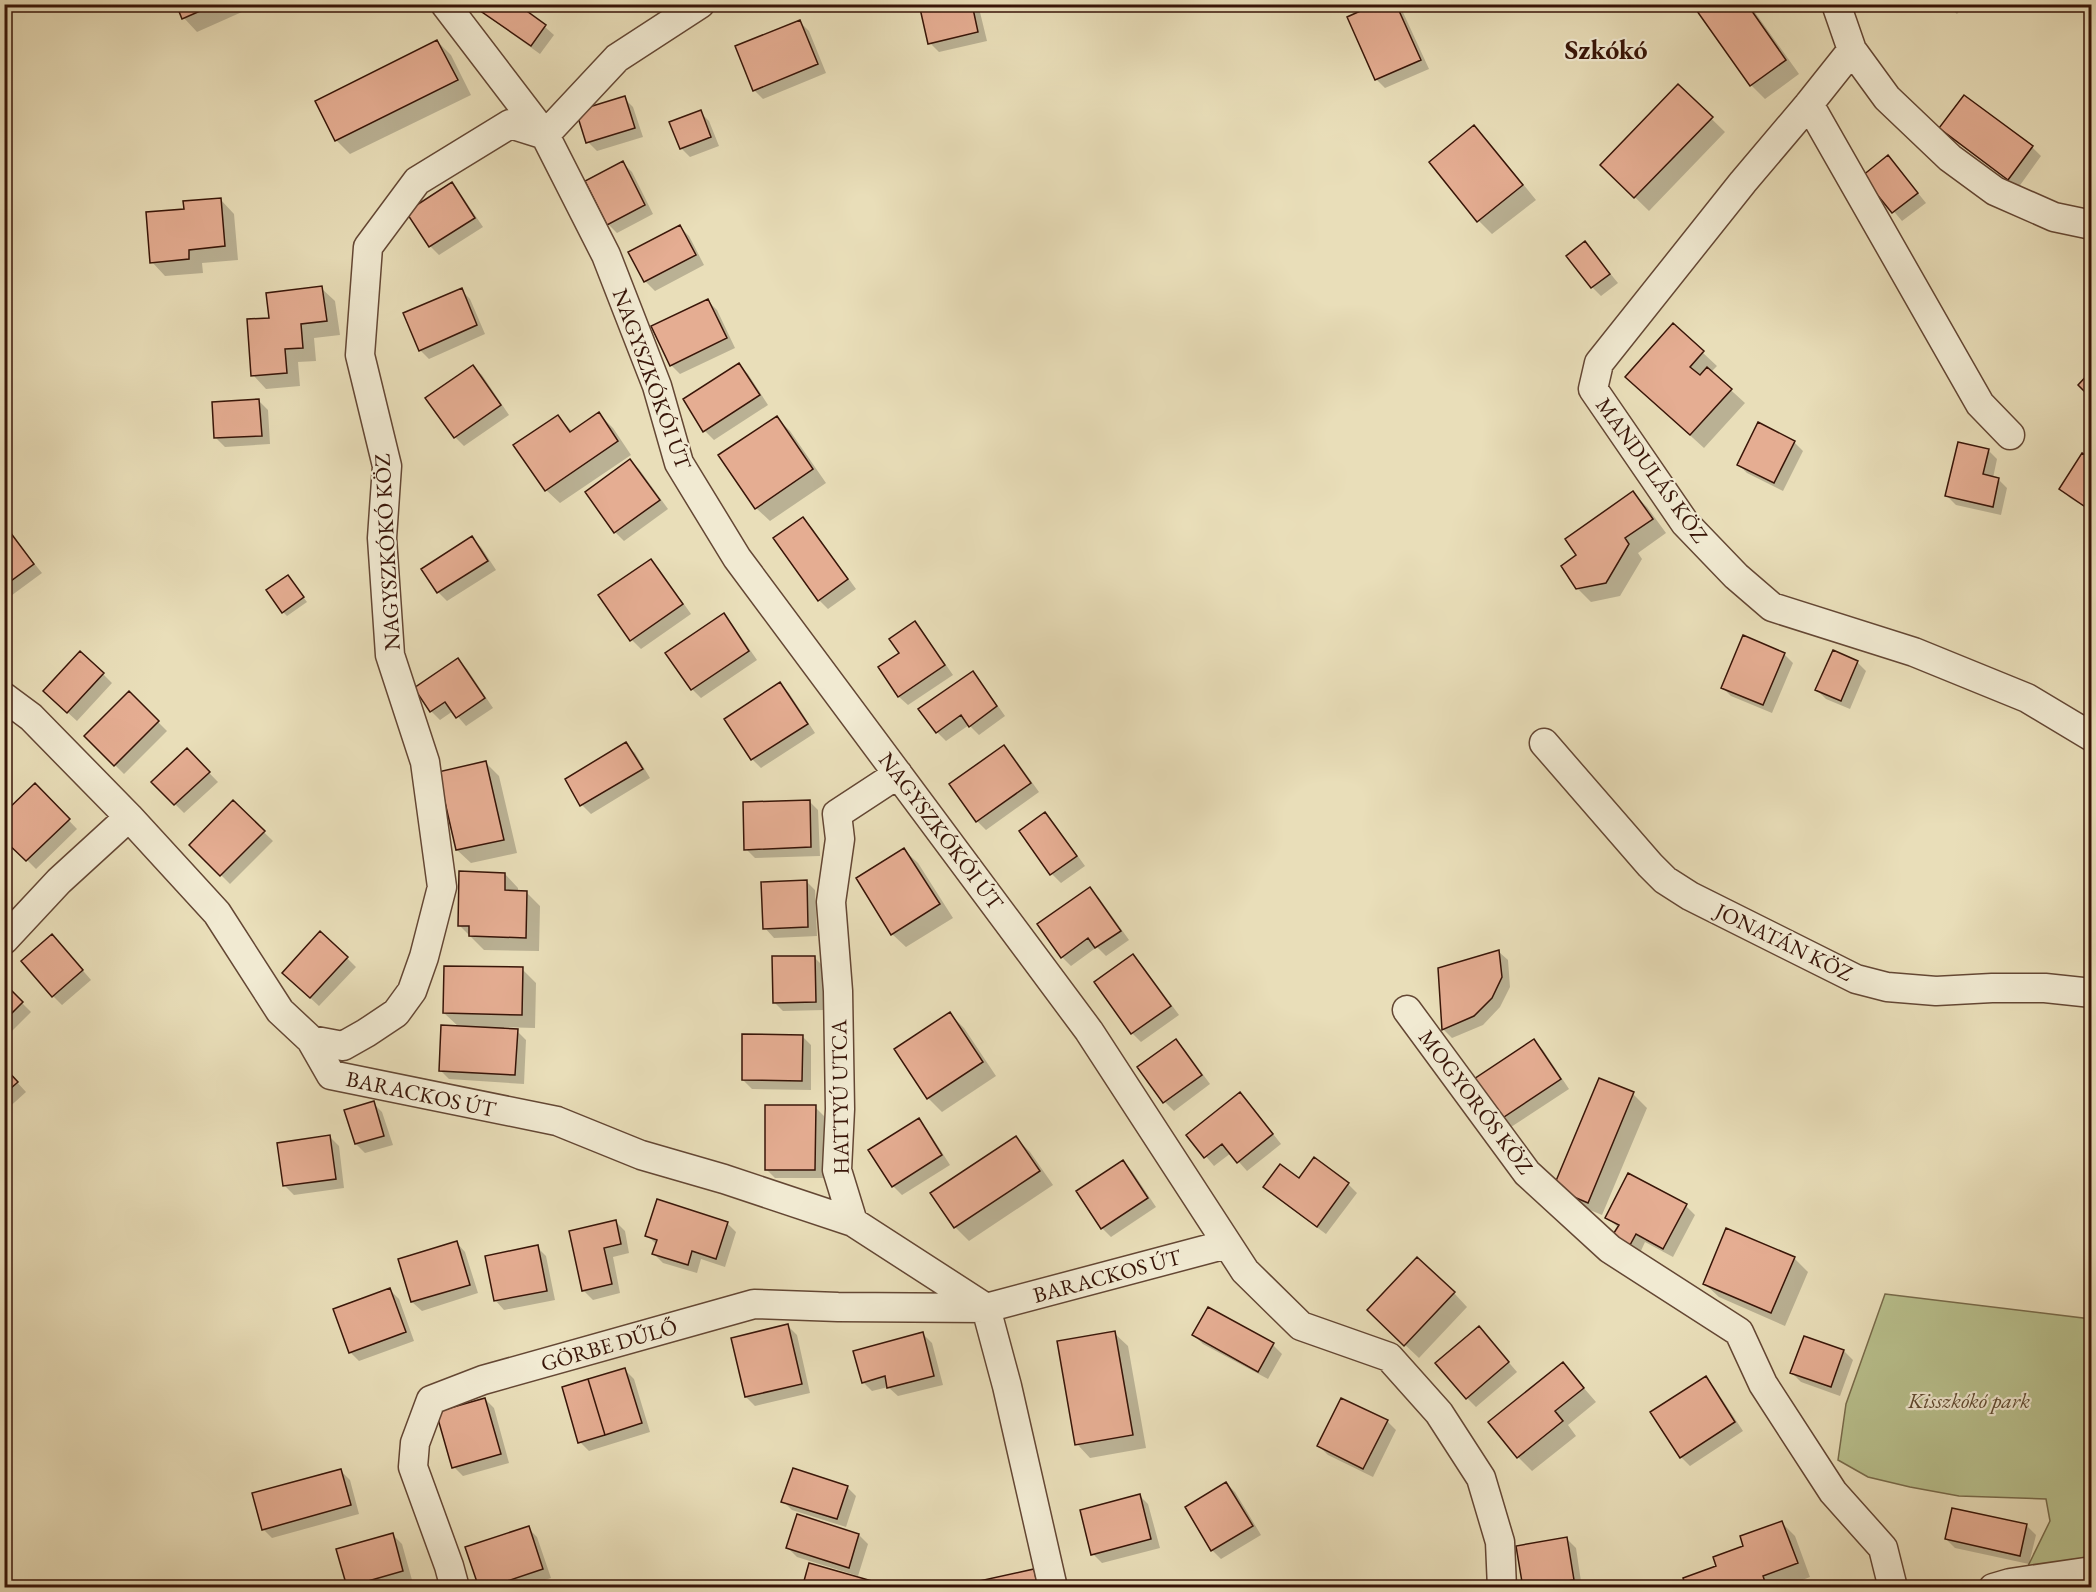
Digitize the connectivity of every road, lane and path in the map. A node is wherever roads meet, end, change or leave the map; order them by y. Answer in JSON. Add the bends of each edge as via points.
{"nodes":[{"id":1,"x":444,"y":4,"type":"edge"},
{"id":2,"x":700,"y":4,"type":"edge"},
{"id":3,"x":1836,"y":4,"type":"edge"},
{"id":4,"x":1852,"y":50,"type":"junction"},
{"id":5,"x":1809,"y":104,"type":"junction"},
{"id":6,"x":545,"y":135,"type":"junction"},
{"id":7,"x":2091,"y":225,"type":"edge"},
{"id":8,"x":2010,"y":435,"type":"dead end"},
{"id":9,"x":4,"y":697,"type":"edge"},
{"id":10,"x":2091,"y":737,"type":"edge"},
{"id":11,"x":1544,"y":743,"type":"dead end"},
{"id":12,"x":898,"y":774,"type":"junction"},
{"id":13,"x":129,"y":817,"type":"junction"},
{"id":14,"x":4,"y":940,"type":"edge"},
{"id":15,"x":2091,"y":993,"type":"edge"},
{"id":16,"x":1407,"y":1010,"type":"dead end"},
{"id":17,"x":311,"y":1040,"type":"junction"},
{"id":18,"x":853,"y":1222,"type":"junction"},
{"id":19,"x":1227,"y":1244,"type":"junction"},
{"id":20,"x":986,"y":1308,"type":"junction"},
{"id":21,"x":2091,"y":1572,"type":"edge"},
{"id":22,"x":455,"y":1587,"type":"edge"},
{"id":23,"x":1053,"y":1587,"type":"edge"},
{"id":24,"x":1502,"y":1587,"type":"edge"},
{"id":25,"x":1893,"y":1587,"type":"edge"},
{"id":26,"x":1993,"y":1587,"type":"edge"}],
"edges":[{"from":1,"to":6,"type":"street","name":"NAGYSZKÓKÓI ÚT"},
{"from":2,"to":6,"type":"street","via":[[617,58]]},
{"from":3,"to":4,"type":"street"},
{"from":4,"to":5,"type":"street","name":"MANDULÁS KÖZ"},
{"from":4,"to":7,"type":"street","via":[[1887,98],[1950,158],[1995,191],[2054,217]]},
{"from":5,"to":8,"type":"street","via":[[1980,404]]},
{"from":5,"to":10,"type":"street","name":"MANDULÁS KÖZ","via":[[1599,363],[1593,389],[1685,523],[1772,607],[1914,652],[2027,698]]},
{"from":6,"to":12,"type":"street","name":"NAGYSZKÓKÓI ÚT","via":[[606,255],[657,386],[679,463],[738,558]]},
{"from":6,"to":17,"type":"street","name":"NAGYSZKÓKÓ KÖZ","via":[[510,124],[417,181],[368,247],[360,355],[387,466],[382,538],[390,655],[425,762],[442,887],[412,990],[396,1013],[343,1046]]},
{"from":9,"to":13,"type":"street","name":"BARACKOS ÚT","via":[[32,717]]},
{"from":11,"to":15,"type":"street","name":"JONATÁN KÖZ","via":[[1665,880],[1856,979],[1887,987],[1936,991],[2045,988]]},
{"from":12,"to":18,"type":"street","name":"HATTYÚ UTCA","via":[[837,814],[840,839],[831,902],[838,991],[837,1170]]},
{"from":12,"to":19,"type":"street","name":"NAGYSZKÓKÓI ÚT","via":[[1089,1031]]},
{"from":13,"to":14,"type":"street","via":[[59,880]]},
{"from":13,"to":17,"type":"street","name":"BARACKOS ÚT","via":[[217,913],[280,1011]]},
{"from":16,"to":25,"type":"street","name":"MOGYORÓS KÖZ","via":[[1527,1173],[1610,1249],[1739,1332],[1763,1384],[1833,1492],[1883,1548]]},
{"from":17,"to":18,"type":"street","name":"BARACKOS ÚT","via":[[331,1075],[557,1121],[641,1155]]},
{"from":18,"to":20,"type":"street"},
{"from":19,"to":20,"type":"street","name":"BARACKOS ÚT"},
{"from":19,"to":24,"type":"street","name":"NAGYSZKÓKÓI ÚT","via":[[1245,1270],[1301,1326],[1389,1357],[1439,1413],[1481,1478],[1500,1542]]},
{"from":20,"to":22,"type":"street","name":"GÖRBE DŰLŐ","via":[[754,1304],[483,1380],[431,1400],[415,1443],[413,1467]]},
{"from":20,"to":23,"type":"street"},
{"from":21,"to":26,"type":"street"}]}
